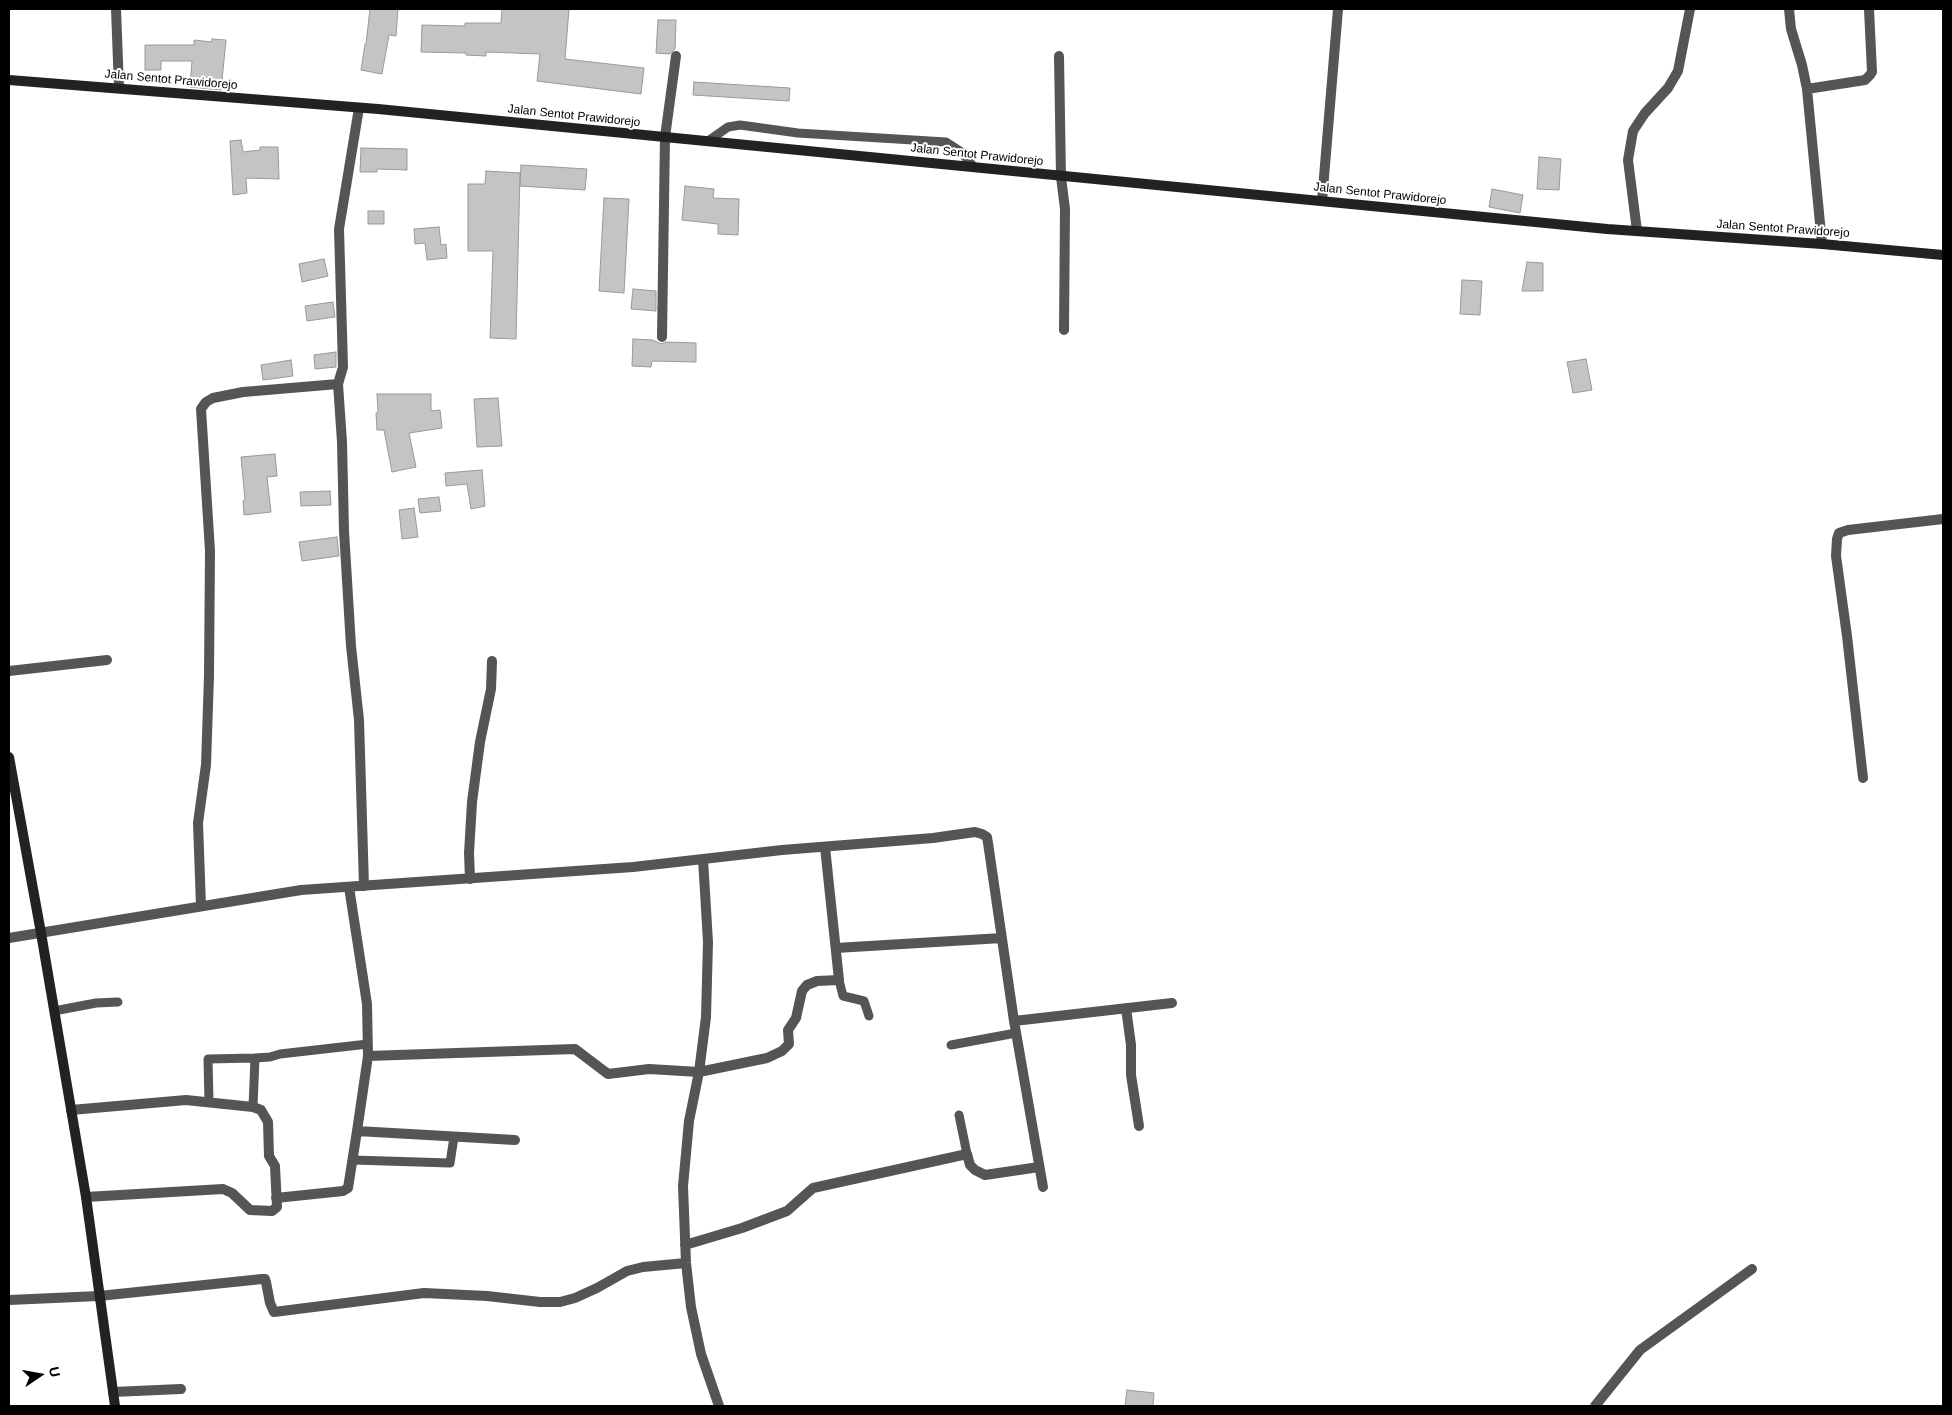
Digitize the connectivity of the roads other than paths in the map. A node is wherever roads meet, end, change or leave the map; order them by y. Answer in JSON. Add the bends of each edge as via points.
{"nodes":[{"id":1,"x":116,"y":9,"type":"edge"},
{"id":2,"x":1338,"y":9,"type":"edge"},
{"id":3,"x":1690,"y":9,"type":"edge"},
{"id":4,"x":1790,"y":9,"type":"edge"},
{"id":5,"x":1869,"y":9,"type":"edge"},
{"id":6,"x":676,"y":56,"type":"dead end"},
{"id":7,"x":1059,"y":56,"type":"dead end"},
{"id":8,"x":9,"y":80,"type":"edge"},
{"id":9,"x":119,"y":88,"type":"junction"},
{"id":10,"x":1807,"y":89,"type":"junction"},
{"id":11,"x":359,"y":108,"type":"junction"},
{"id":12,"x":665,"y":137,"type":"junction"},
{"id":13,"x":708,"y":141,"type":"junction"},
{"id":14,"x":974,"y":167,"type":"junction"},
{"id":15,"x":1060,"y":177,"type":"junction"},
{"id":16,"x":1322,"y":201,"type":"junction"},
{"id":17,"x":1636,"y":231,"type":"junction"},
{"id":18,"x":1822,"y":244,"type":"junction"},
{"id":19,"x":1943,"y":255,"type":"edge"},
{"id":20,"x":1064,"y":330,"type":"dead end"},
{"id":21,"x":662,"y":337,"type":"dead end"},
{"id":22,"x":338,"y":384,"type":"junction"},
{"id":23,"x":1943,"y":518,"type":"edge"},
{"id":24,"x":107,"y":660,"type":"dead end"},
{"id":25,"x":492,"y":661,"type":"dead end"},
{"id":26,"x":9,"y":671,"type":"edge"},
{"id":27,"x":9,"y":757,"type":"edge"},
{"id":28,"x":1863,"y":778,"type":"dead end"},
{"id":29,"x":825,"y":847,"type":"junction"},
{"id":30,"x":703,"y":859,"type":"junction"},
{"id":31,"x":470,"y":879,"type":"junction"},
{"id":32,"x":364,"y":886,"type":"junction"},
{"id":33,"x":349,"y":887,"type":"junction"},
{"id":34,"x":201,"y":906,"type":"junction"},
{"id":35,"x":41,"y":933,"type":"junction"},
{"id":36,"x":9,"y":938,"type":"edge"},
{"id":37,"x":1002,"y":938,"type":"junction"},
{"id":38,"x":836,"y":948,"type":"junction"},
{"id":39,"x":839,"y":980,"type":"junction"},
{"id":40,"x":118,"y":1002,"type":"dead end"},
{"id":41,"x":1172,"y":1003,"type":"dead end"},
{"id":42,"x":1126,"y":1008,"type":"junction"},
{"id":43,"x":54,"y":1011,"type":"junction"},
{"id":44,"x":869,"y":1016,"type":"dead end"},
{"id":45,"x":1014,"y":1021,"type":"junction"},
{"id":46,"x":1016,"y":1033,"type":"junction"},
{"id":47,"x":368,"y":1044,"type":"junction"},
{"id":48,"x":951,"y":1045,"type":"dead end"},
{"id":49,"x":368,"y":1056,"type":"junction"},
{"id":50,"x":255,"y":1058,"type":"junction"},
{"id":51,"x":700,"y":1072,"type":"junction"},
{"id":52,"x":209,"y":1102,"type":"junction"},
{"id":53,"x":253,"y":1106,"type":"junction"},
{"id":54,"x":71,"y":1110,"type":"junction"},
{"id":55,"x":959,"y":1115,"type":"dead end"},
{"id":56,"x":1139,"y":1126,"type":"dead end"},
{"id":57,"x":357,"y":1131,"type":"junction"},
{"id":58,"x":454,"y":1137,"type":"junction"},
{"id":59,"x":515,"y":1140,"type":"dead end"},
{"id":60,"x":967,"y":1154,"type":"junction"},
{"id":61,"x":353,"y":1160,"type":"junction"},
{"id":62,"x":1039,"y":1167,"type":"junction"},
{"id":63,"x":1043,"y":1188,"type":"dead end"},
{"id":64,"x":86,"y":1197,"type":"junction"},
{"id":65,"x":276,"y":1198,"type":"junction"},
{"id":66,"x":685,"y":1245,"type":"junction"},
{"id":67,"x":686,"y":1263,"type":"junction"},
{"id":68,"x":1752,"y":1269,"type":"dead end"},
{"id":69,"x":98,"y":1296,"type":"junction"},
{"id":70,"x":9,"y":1300,"type":"edge"},
{"id":71,"x":181,"y":1389,"type":"dead end"},
{"id":72,"x":113,"y":1392,"type":"junction"},
{"id":73,"x":113,"y":1406,"type":"edge"},
{"id":74,"x":719,"y":1406,"type":"edge"},
{"id":75,"x":1595,"y":1406,"type":"edge"}],
"edges":[{"from":1,"to":9,"type":"street"},
{"from":2,"to":16,"type":"street"},
{"from":3,"to":17,"type":"street","via":[[1678,71],[1633,131],[1628,160]]},
{"from":4,"to":10,"type":"street","via":[[1791,29]]},
{"from":5,"to":10,"type":"street","via":[[1870,75],[1865,80]]},
{"from":6,"to":12,"type":"street"},
{"from":7,"to":15,"type":"street"},
{"from":8,"to":9,"type":"main road","name":"Jalan Sentot Prawidorejo"},
{"from":9,"to":11,"type":"main road","name":"Jalan Sentot Prawidorejo"},
{"from":10,"to":18,"type":"street"},
{"from":11,"to":12,"type":"main road","name":"Jalan Sentot Prawidorejo"},
{"from":11,"to":22,"type":"street","via":[[339,229],[342,367]]},
{"from":12,"to":13,"type":"main road","name":"Jalan Sentot Prawidorejo"},
{"from":12,"to":21,"type":"street"},
{"from":13,"to":14,"type":"main road","name":"Jalan Sentot Prawidorejo"},
{"from":13,"to":14,"type":"lane","via":[[728,127],[740,126],[946,142],[960,150]]},
{"from":14,"to":15,"type":"main road","name":"Jalan Sentot Prawidorejo"},
{"from":15,"to":16,"type":"main road","name":"Jalan Sentot Prawidorejo"},
{"from":15,"to":20,"type":"street","via":[[1065,209]]},
{"from":16,"to":17,"type":"main road","name":"Jalan Sentot Prawidorejo"},
{"from":17,"to":18,"type":"main road","name":"Jalan Sentot Prawidorejo"},
{"from":18,"to":19,"type":"main road","name":"Jalan Sentot Prawidorejo"},
{"from":22,"to":32,"type":"street","via":[[351,646],[359,720]]},
{"from":22,"to":34,"type":"street","via":[[243,392],[213,398],[201,409],[210,552],[206,765],[198,822]]},
{"from":23,"to":28,"type":"street","via":[[1848,530],[1839,533],[1837,539],[1836,556]]},
{"from":24,"to":26,"type":"street"},
{"from":25,"to":31,"type":"street","via":[[491,689],[472,802],[468,853]]},
{"from":27,"to":35,"type":"main road"},
{"from":29,"to":30,"type":"street"},
{"from":29,"to":37,"type":"street","via":[[975,832],[982,834],[987,837]]},
{"from":29,"to":38,"type":"street"},
{"from":30,"to":31,"type":"street"},
{"from":30,"to":51,"type":"street","via":[[708,942],[706,1017]]},
{"from":31,"to":32,"type":"street"},
{"from":32,"to":33,"type":"street"},
{"from":33,"to":34,"type":"street","via":[[300,890]]},
{"from":33,"to":47,"type":"street","via":[[367,1004]]},
{"from":34,"to":35,"type":"street"},
{"from":35,"to":36,"type":"street"},
{"from":35,"to":43,"type":"main road"},
{"from":37,"to":38,"type":"street"},
{"from":37,"to":45,"type":"street"},
{"from":38,"to":39,"type":"street"},
{"from":39,"to":44,"type":"lane","via":[[843,996],[864,1002]]},
{"from":39,"to":51,"type":"street","via":[[817,981],[802,991],[796,1018],[788,1030],[789,1044],[782,1051],[766,1058]]},
{"from":40,"to":43,"type":"lane"},
{"from":41,"to":42,"type":"street"},
{"from":42,"to":45,"type":"street"},
{"from":42,"to":56,"type":"street"},
{"from":43,"to":54,"type":"main road"},
{"from":45,"to":46,"type":"street"},
{"from":46,"to":48,"type":"lane"},
{"from":46,"to":62,"type":"street"},
{"from":47,"to":49,"type":"street"},
{"from":47,"to":50,"type":"lane"},
{"from":49,"to":51,"type":"street","via":[[575,1049],[608,1074],[649,1069]]},
{"from":49,"to":57,"type":"street"},
{"from":50,"to":52,"type":"lane","via":[[208,1059]]},
{"from":50,"to":53,"type":"lane"},
{"from":51,"to":66,"type":"street","via":[[689,1121],[683,1186]]},
{"from":52,"to":53,"type":"street"},
{"from":52,"to":54,"type":"street","via":[[186,1100]]},
{"from":53,"to":65,"type":"street","via":[[261,1110],[268,1122],[269,1156],[275,1164]]},
{"from":54,"to":64,"type":"main road"},
{"from":55,"to":60,"type":"lane"},
{"from":57,"to":58,"type":"street"},
{"from":57,"to":61,"type":"street"},
{"from":58,"to":59,"type":"street"},
{"from":58,"to":61,"type":"lane","via":[[450,1163]]},
{"from":60,"to":62,"type":"street","via":[[970,1165],[985,1175]]},
{"from":60,"to":66,"type":"street","via":[[813,1188],[787,1211]]},
{"from":61,"to":65,"type":"street","via":[[350,1182],[343,1191]]},
{"from":62,"to":63,"type":"street"},
{"from":64,"to":65,"type":"street","via":[[223,1189],[250,1210],[261,1211],[276,1207]]},
{"from":64,"to":69,"type":"main road"},
{"from":66,"to":67,"type":"street"},
{"from":67,"to":69,"type":"street","via":[[628,1271],[597,1288],[560,1302],[424,1293],[274,1312],[265,1279]]},
{"from":67,"to":74,"type":"street","via":[[701,1354]]},
{"from":68,"to":75,"type":"street","via":[[1640,1350]]},
{"from":69,"to":70,"type":"street"},
{"from":69,"to":72,"type":"main road"},
{"from":71,"to":72,"type":"street"},
{"from":72,"to":73,"type":"main road"}]}
